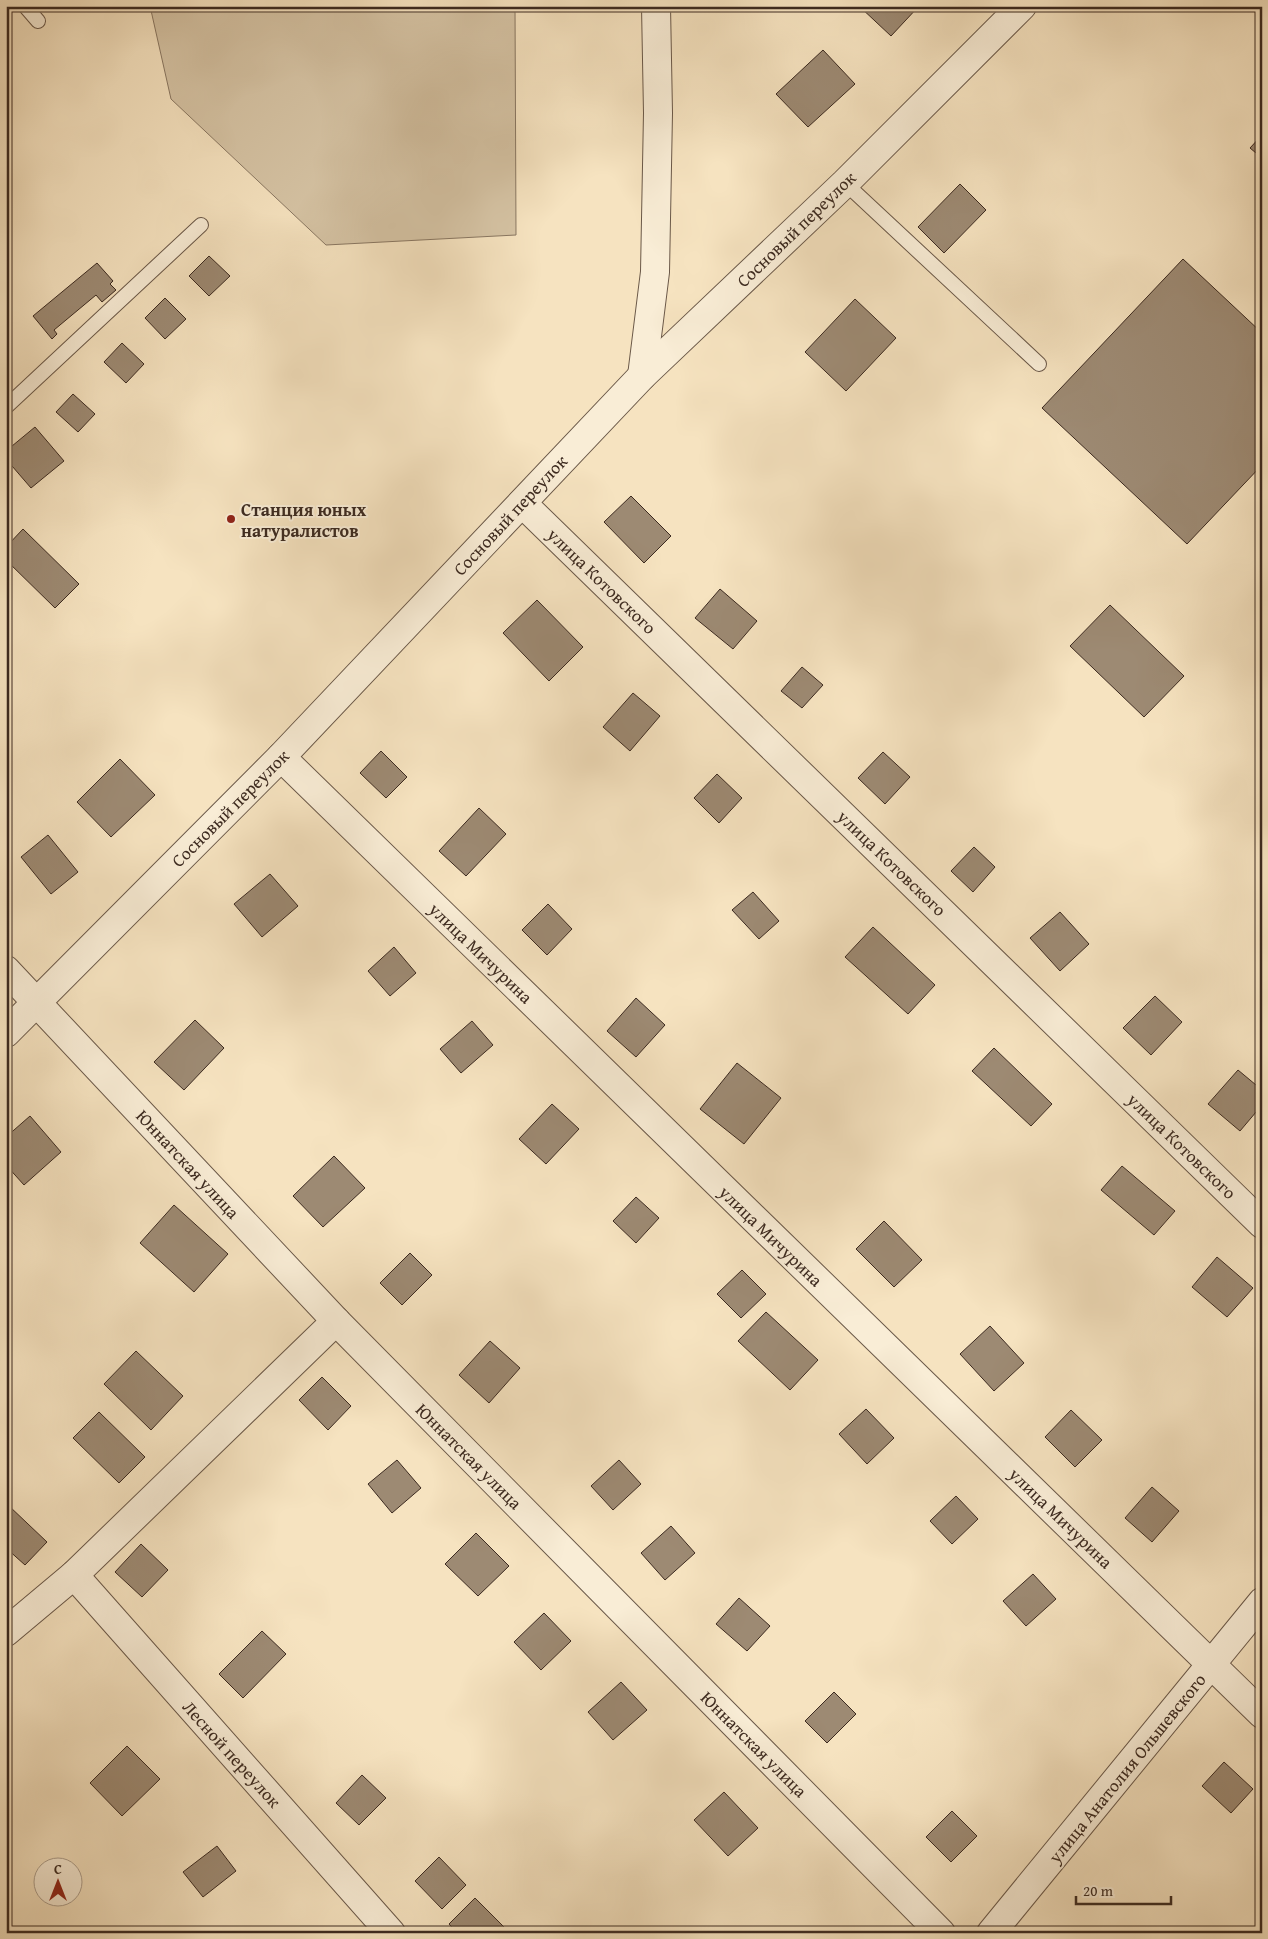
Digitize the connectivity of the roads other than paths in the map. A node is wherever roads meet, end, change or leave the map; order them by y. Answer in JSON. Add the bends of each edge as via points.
{"nodes":[{"id":1,"x":25,"y":6,"type":"edge"},
{"id":2,"x":656,"y":6,"type":"edge"},
{"id":3,"x":1022,"y":6,"type":"edge"},
{"id":4,"x":38,"y":21,"type":"dead end"},
{"id":5,"x":845,"y":183,"type":"junction"},
{"id":6,"x":201,"y":225,"type":"dead end"},
{"id":7,"x":1039,"y":364,"type":"dead end"},
{"id":8,"x":642,"y":376,"type":"junction"},
{"id":9,"x":6,"y":407,"type":"edge"},
{"id":10,"x":522,"y":503,"type":"junction"},
{"id":11,"x":281,"y":757,"type":"junction"},
{"id":12,"x":6,"y":970,"type":"edge"},
{"id":13,"x":37,"y":1003,"type":"junction"},
{"id":14,"x":6,"y":1033,"type":"edge"},
{"id":15,"x":1262,"y":1224,"type":"edge"},
{"id":16,"x":336,"y":1321,"type":"junction"},
{"id":17,"x":74,"y":1575,"type":"junction"},
{"id":18,"x":1262,"y":1602,"type":"edge"},
{"id":19,"x":6,"y":1632,"type":"edge"},
{"id":20,"x":1212,"y":1665,"type":"junction"},
{"id":21,"x":1262,"y":1714,"type":"edge"},
{"id":22,"x":391,"y":1933,"type":"edge"},
{"id":23,"x":941,"y":1933,"type":"edge"},
{"id":24,"x":991,"y":1933,"type":"edge"}],
"edges":[{"from":1,"to":4,"type":"lane"},
{"from":2,"to":8,"type":"street","via":[[655,272]]},
{"from":3,"to":5,"type":"street","name":"Сосновый переулок"},
{"from":5,"to":7,"type":"lane"},
{"from":5,"to":8,"type":"street","name":"Сосновый переулок"},
{"from":6,"to":9,"type":"lane"},
{"from":8,"to":10,"type":"street","name":"Сосновый переулок"},
{"from":10,"to":11,"type":"street","name":"Сосновый переулок"},
{"from":10,"to":15,"type":"street","name":"улица Котовского"},
{"from":11,"to":13,"type":"street","name":"Сосновый переулок"},
{"from":11,"to":20,"type":"street","name":"улица Мичурина"},
{"from":12,"to":13,"type":"street","name":"Юннатская улица"},
{"from":13,"to":14,"type":"street","name":"Сосновый переулок"},
{"from":13,"to":16,"type":"street","name":"Юннатская улица"},
{"from":16,"to":17,"type":"street"},
{"from":16,"to":23,"type":"street","name":"Юннатская улица"},
{"from":17,"to":19,"type":"street"},
{"from":17,"to":22,"type":"street","name":"Лесной переулок"},
{"from":18,"to":20,"type":"street","name":"улица Анатолия Ольшевского"},
{"from":20,"to":21,"type":"street","name":"улица Мичурина"},
{"from":20,"to":24,"type":"street","name":"улица Анатолия Ольшевского"}]}
